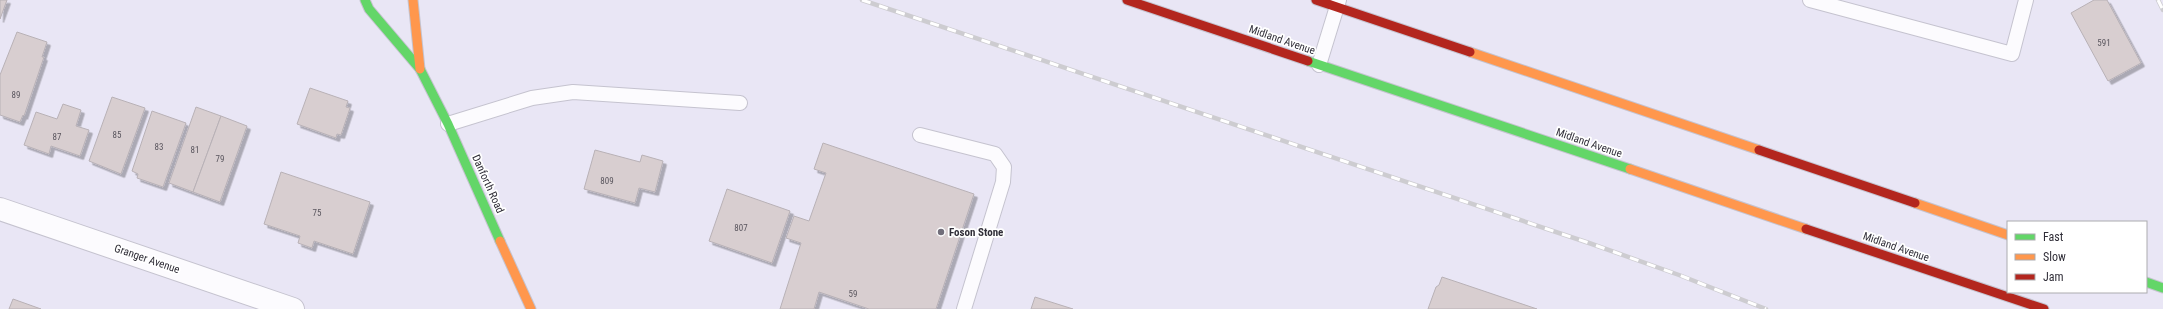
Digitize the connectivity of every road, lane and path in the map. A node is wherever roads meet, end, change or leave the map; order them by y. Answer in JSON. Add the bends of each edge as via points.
{"nodes":[{"id":1,"x":364,"y":0,"type":"edge"},
{"id":2,"x":412,"y":0,"type":"edge"},
{"id":3,"x":1127,"y":0,"type":"edge"},
{"id":4,"x":1316,"y":0,"type":"edge"},
{"id":5,"x":1810,"y":0,"type":"edge"},
{"id":6,"x":2026,"y":0,"type":"edge"},
{"id":7,"x":1338,"y":3,"type":"edge"},
{"id":8,"x":1320,"y":65,"type":"junction"},
{"id":9,"x":420,"y":69,"type":"junction"},
{"id":10,"x":740,"y":103,"type":"dead end"},
{"id":11,"x":448,"y":124,"type":"junction"},
{"id":12,"x":920,"y":135,"type":"dead end"},
{"id":13,"x":0,"y":208,"type":"edge"},
{"id":14,"x":2007,"y":235,"type":"edge"},
{"id":15,"x":2147,"y":282,"type":"edge"},
{"id":16,"x":2163,"y":288,"type":"edge"},
{"id":17,"x":293,"y":309,"type":"edge"},
{"id":18,"x":531,"y":309,"type":"edge"},
{"id":19,"x":964,"y":309,"type":"edge"},
{"id":20,"x":2044,"y":309,"type":"edge"}],
"edges":[{"from":1,"to":9,"type":"main road","name":"Danforth Road"},
{"from":2,"to":9,"type":"main road","name":"Danforth Road"},
{"from":3,"to":8,"type":"main road","name":"Midland Avenue"},
{"from":4,"to":7,"type":"main road"},
{"from":5,"to":6,"type":"lane","via":[[2012,54]]},
{"from":7,"to":8,"type":"lane"},
{"from":7,"to":14,"type":"main road"},
{"from":8,"to":20,"type":"main road","name":"Midland Avenue"},
{"from":9,"to":11,"type":"main road","name":"Danforth Road"},
{"from":10,"to":11,"type":"lane","via":[[573,92],[532,98]]},
{"from":11,"to":18,"type":"main road","name":"Danforth Road"},
{"from":12,"to":19,"type":"lane","via":[[996,154],[1004,167],[1003,182]]},
{"from":13,"to":17,"type":"street","name":"Granger Avenue"},
{"from":15,"to":16,"type":"main road"}]}
